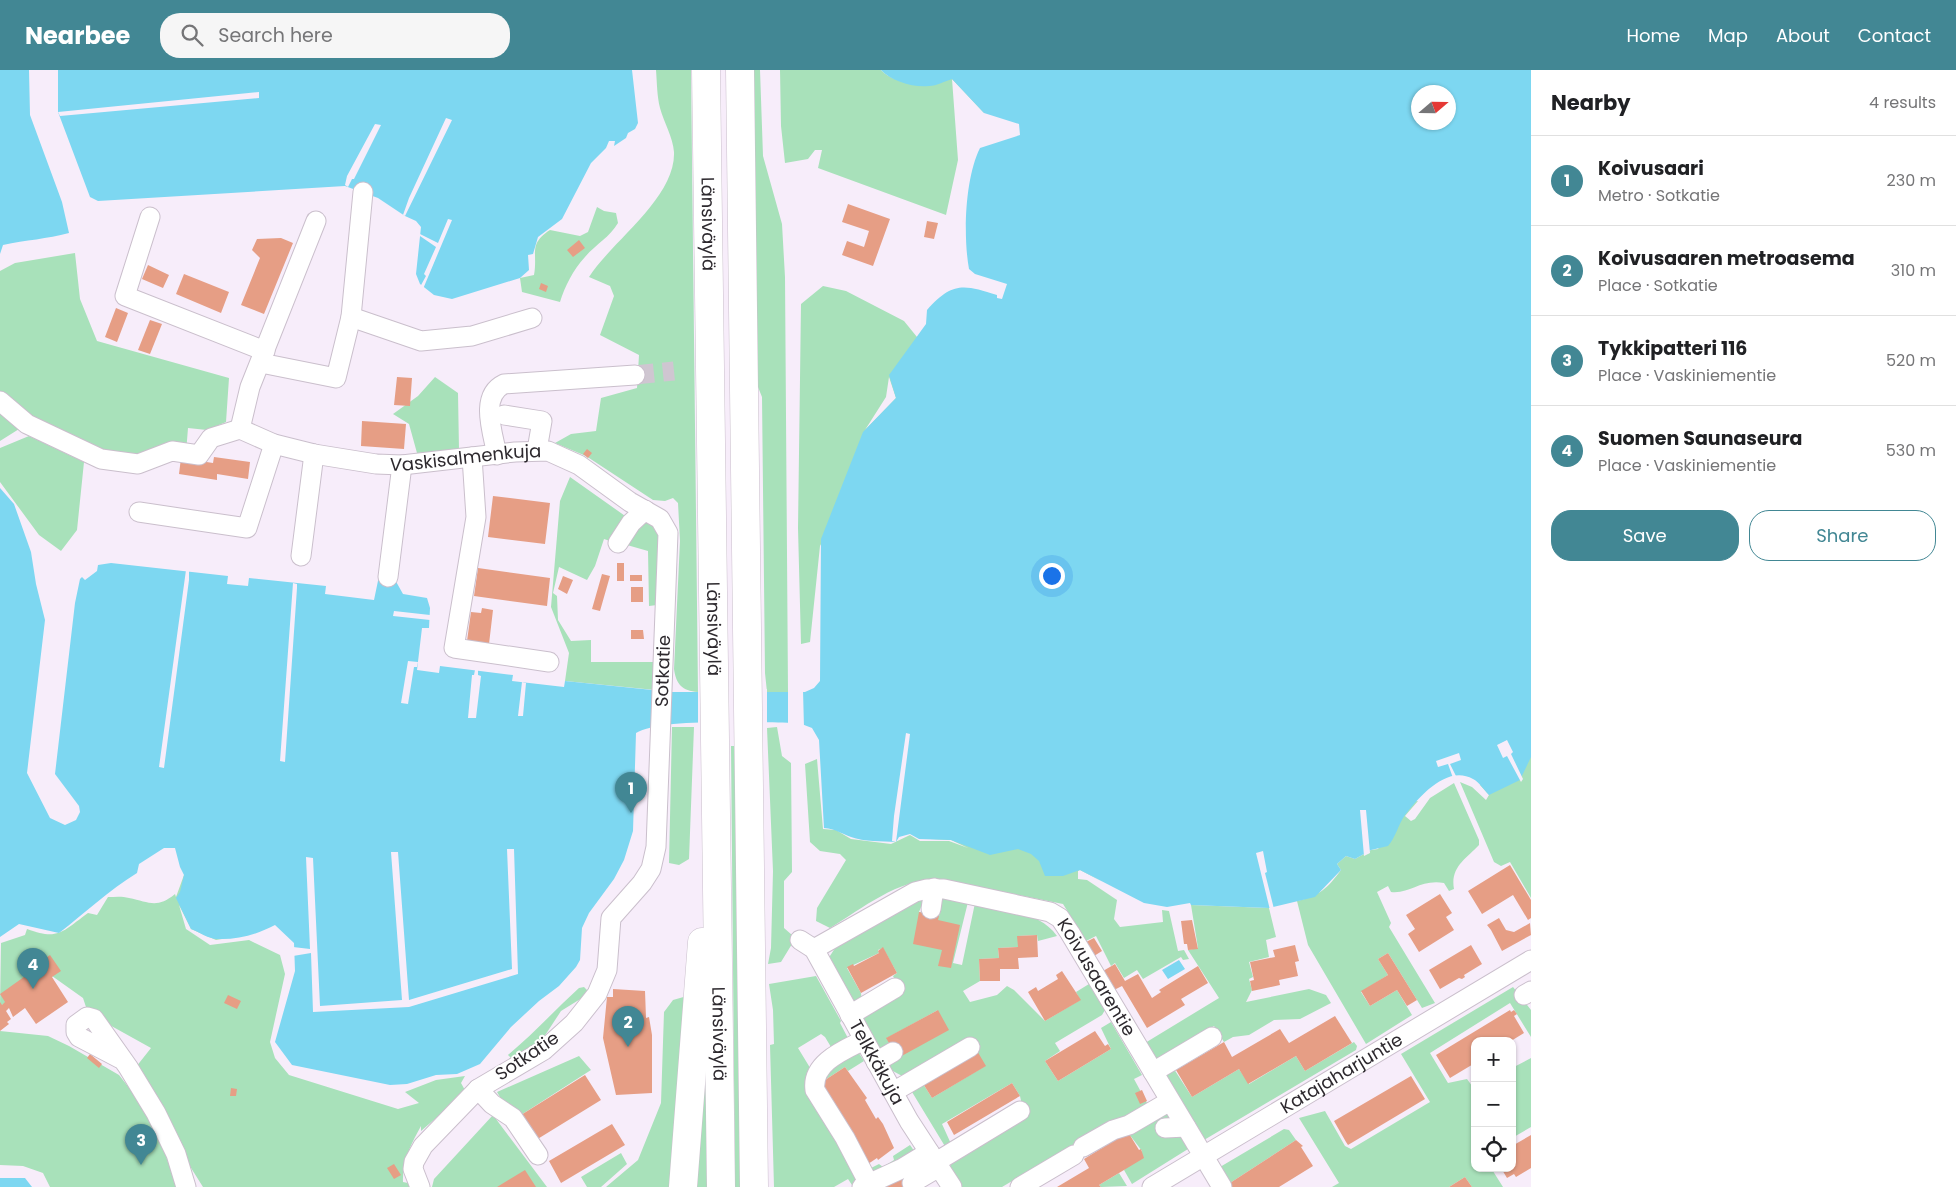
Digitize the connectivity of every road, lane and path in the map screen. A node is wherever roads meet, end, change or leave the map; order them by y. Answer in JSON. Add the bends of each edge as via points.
{"nodes":[{"id":1,"x":706,"y":70,"type":"edge"},
{"id":2,"x":740,"y":70,"type":"edge"},
{"id":3,"x":363,"y":192,"type":"dead end"},
{"id":4,"x":150,"y":217,"type":"dead end"},
{"id":5,"x":316,"y":221,"type":"dead end"},
{"id":6,"x":351,"y":317,"type":"junction"},
{"id":7,"x":532,"y":318,"type":"dead end"},
{"id":8,"x":263,"y":357,"type":"junction"},
{"id":9,"x":635,"y":375,"type":"tunnel mouth"},
{"id":10,"x":0,"y":401,"type":"edge"},
{"id":11,"x":504,"y":415,"type":"dead end"},
{"id":12,"x":240,"y":429,"type":"junction"},
{"id":13,"x":274,"y":444,"type":"junction"},
{"id":14,"x":538,"y":450,"type":"junction"},
{"id":15,"x":314,"y":454,"type":"junction"},
{"id":16,"x":497,"y":454,"type":"junction"},
{"id":17,"x":472,"y":457,"type":"junction"},
{"id":18,"x":402,"y":465,"type":"junction"},
{"id":19,"x":645,"y":510,"type":"junction"},
{"id":20,"x":139,"y":512,"type":"dead end"},
{"id":21,"x":668,"y":533,"type":"joint"},
{"id":22,"x":618,"y":543,"type":"dead end"},
{"id":23,"x":301,"y":556,"type":"dead end"},
{"id":24,"x":388,"y":577,"type":"dead end"},
{"id":25,"x":549,"y":662,"type":"dead end"},
{"id":26,"x":748,"y":719,"type":"junction"},
{"id":27,"x":715,"y":720,"type":"junction"},
{"id":28,"x":716,"y":795,"type":"junction"},
{"id":29,"x":934,"y":888,"type":"junction"},
{"id":30,"x":931,"y":909,"type":"dead end"},
{"id":31,"x":807,"y":944,"type":"joint"},
{"id":32,"x":1531,"y":960,"type":"edge"},
{"id":33,"x":896,"y":988,"type":"dead end"},
{"id":34,"x":850,"y":1015,"type":"junction"},
{"id":35,"x":1212,"y":1037,"type":"dead end"},
{"id":36,"x":864,"y":1040,"type":"junction"},
{"id":37,"x":970,"y":1048,"type":"dead end"},
{"id":38,"x":893,"y":1052,"type":"dead end"},
{"id":39,"x":121,"y":1059,"type":"dead end"},
{"id":40,"x":876,"y":1062,"type":"junction"},
{"id":41,"x":1152,"y":1081,"type":"junction"},
{"id":42,"x":478,"y":1089,"type":"junction"},
{"id":43,"x":893,"y":1092,"type":"junction"},
{"id":44,"x":1170,"y":1101,"type":"junction"},
{"id":45,"x":1020,"y":1111,"type":"dead end"},
{"id":46,"x":1186,"y":1127,"type":"junction"},
{"id":47,"x":1165,"y":1128,"type":"dead end"},
{"id":48,"x":538,"y":1156,"type":"dead end"},
{"id":49,"x":1203,"y":1156,"type":"junction"},
{"id":50,"x":934,"y":1160,"type":"junction"},
{"id":51,"x":912,"y":1183,"type":"dead end"},
{"id":52,"x":865,"y":1185,"type":"edge"},
{"id":53,"x":186,"y":1187,"type":"edge"},
{"id":54,"x":420,"y":1187,"type":"edge"},
{"id":55,"x":683,"y":1187,"type":"edge"},
{"id":56,"x":721,"y":1187,"type":"edge"},
{"id":57,"x":754,"y":1187,"type":"edge"},
{"id":58,"x":952,"y":1187,"type":"edge"},
{"id":59,"x":1020,"y":1187,"type":"edge"},
{"id":60,"x":1152,"y":1187,"type":"edge"},
{"id":61,"x":1222,"y":1187,"type":"edge"}],
"edges":[{"from":1,"to":27,"type":"highway","name":"Länsiväylä"},
{"from":2,"to":26,"type":"highway","name":"Länsiväylä"},
{"from":3,"to":6,"type":"street"},
{"from":4,"to":8,"type":"street","via":[[125,296]]},
{"from":5,"to":8,"type":"street"},
{"from":6,"to":7,"type":"street","via":[[421,341],[472,336]]},
{"from":6,"to":8,"type":"street","via":[[336,378]]},
{"from":8,"to":12,"type":"street","via":[[250,387]]},
{"from":9,"to":16,"type":"street","via":[[497,387],[489,407]]},
{"from":10,"to":12,"type":"street","via":[[27,424],[68,444],[101,459],[138,464],[172,451],[199,455],[211,438]]},
{"from":11,"to":14,"type":"street","via":[[542,421]]},
{"from":12,"to":13,"type":"street","name":"Vaskisalmenkuja"},
{"from":13,"to":15,"type":"street","name":"Vaskisalmenkuja"},
{"from":13,"to":20,"type":"street","via":[[247,528]]},
{"from":14,"to":16,"type":"street","name":"Vaskisalmenkuja"},
{"from":14,"to":19,"type":"street","name":"Vaskisalmenkuja","via":[[579,465]]},
{"from":15,"to":18,"type":"street","name":"Vaskisalmenkuja"},
{"from":15,"to":23,"type":"street"},
{"from":16,"to":17,"type":"street","name":"Vaskisalmenkuja"},
{"from":17,"to":18,"type":"street","name":"Vaskisalmenkuja"},
{"from":17,"to":25,"type":"street","via":[[476,517],[454,648]]},
{"from":18,"to":24,"type":"street"},
{"from":19,"to":21,"type":"street","name":"Vaskisalmenkuja","via":[[660,519]]},
{"from":19,"to":22,"type":"street"},
{"from":21,"to":42,"type":"street","name":"Sotkatie","via":[[656,847],[651,869],[611,918],[607,970],[599,992],[574,1023],[544,1050]]},
{"from":26,"to":27,"type":"street"},
{"from":26,"to":57,"type":"highway","name":"Länsiväylä"},
{"from":27,"to":28,"type":"highway","name":"Länsiväylä"},
{"from":28,"to":55,"type":"highway","via":[[703,854],[702,938]]},
{"from":28,"to":56,"type":"highway","name":"Länsiväylä"},
{"from":29,"to":30,"type":"street"},
{"from":29,"to":31,"type":"street","name":"Koivusaarentie","via":[[915,892]]},
{"from":29,"to":41,"type":"street","name":"Koivusaarentie","via":[[1050,912],[1060,918]]},
{"from":31,"to":34,"type":"street","name":"Telkkäkuja"},
{"from":32,"to":49,"type":"street","name":"Katajaharjuntie"},
{"from":33,"to":34,"type":"street"},
{"from":34,"to":36,"type":"street","name":"Telkkäkuja"},
{"from":35,"to":41,"type":"street"},
{"from":36,"to":40,"type":"street","name":"Telkkäkuja"},
{"from":36,"to":52,"type":"street","via":[[825,1062],[814,1084],[845,1138]]},
{"from":37,"to":43,"type":"street"},
{"from":38,"to":40,"type":"street"},
{"from":39,"to":53,"type":"street","via":[[156,1114],[176,1154]]},
{"from":40,"to":43,"type":"street","name":"Telkkäkuja"},
{"from":41,"to":44,"type":"street","name":"Koivusaarentie"},
{"from":42,"to":48,"type":"street","via":[[492,1104],[513,1118]]},
{"from":42,"to":54,"type":"street","name":"Sotkatie","via":[[418,1153],[413,1169]]},
{"from":43,"to":50,"type":"street","name":"Telkkäkuja"},
{"from":44,"to":46,"type":"street","name":"Koivusaarentie"},
{"from":44,"to":59,"type":"street","via":[[1129,1125],[1113,1130]]},
{"from":45,"to":50,"type":"street"},
{"from":46,"to":47,"type":"street"},
{"from":46,"to":49,"type":"street","name":"Koivusaarentie"},
{"from":49,"to":60,"type":"street","name":"Katajaharjuntie"},
{"from":49,"to":61,"type":"street","name":"Koivusaarentie"},
{"from":50,"to":51,"type":"street"},
{"from":50,"to":52,"type":"street","via":[[901,1169]]},
{"from":50,"to":58,"type":"street","name":"Telkkäkuja"}]}
